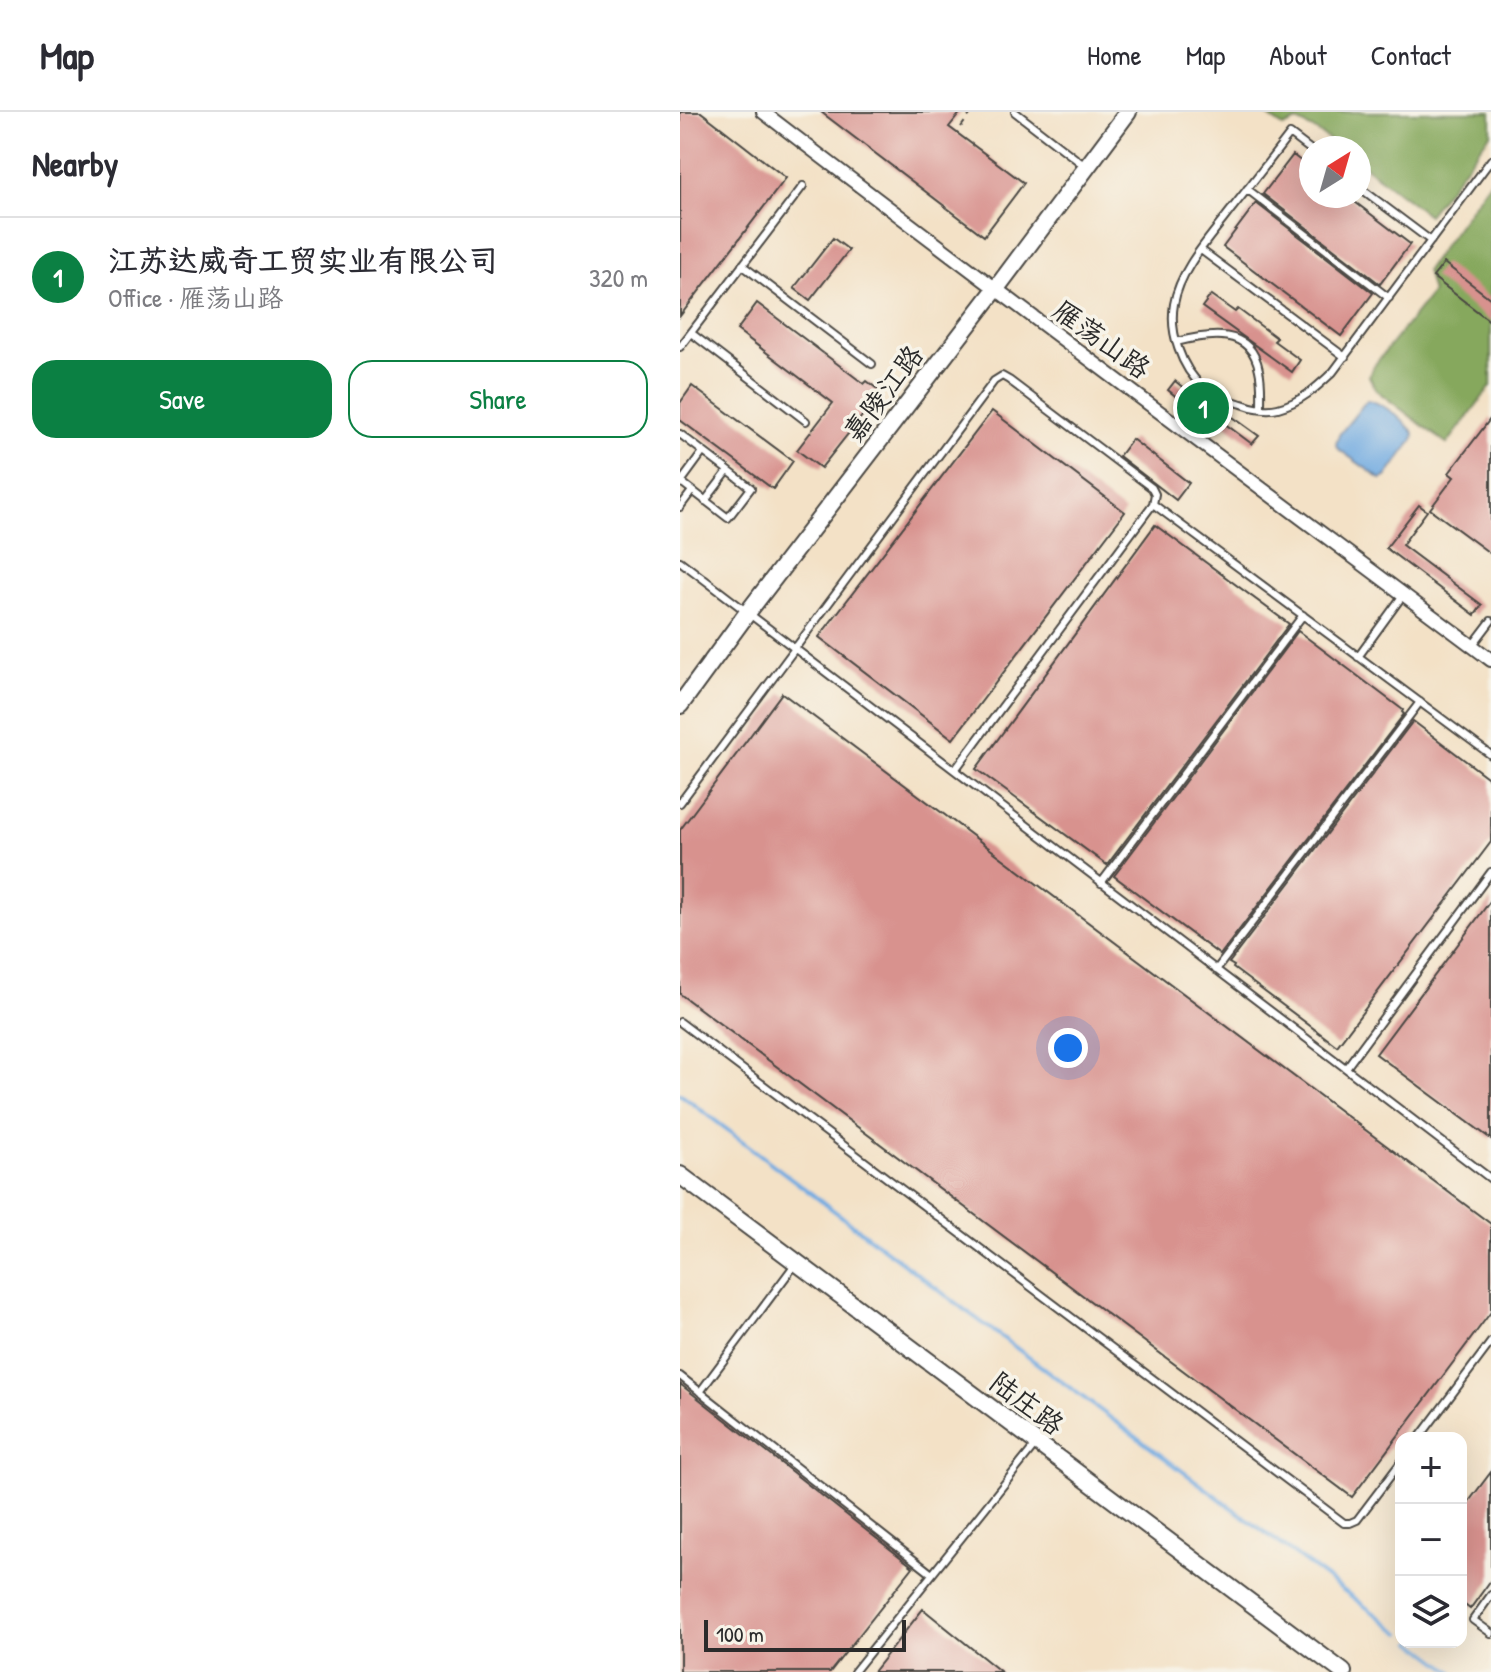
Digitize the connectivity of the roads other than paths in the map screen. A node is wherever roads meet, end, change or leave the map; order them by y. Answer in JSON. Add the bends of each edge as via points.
{"nodes":[{"id":1,"x":763,"y":112,"type":"edge"},
{"id":2,"x":1015,"y":112,"type":"edge"},
{"id":3,"x":1128,"y":112,"type":"edge"},
{"id":4,"x":1299,"y":141,"type":"edge"},
{"id":5,"x":1491,"y":160,"type":"edge"},
{"id":6,"x":1086,"y":167,"type":"junction"},
{"id":7,"x":803,"y":186,"type":"dead end"},
{"id":8,"x":1247,"y":189,"type":"junction"},
{"id":9,"x":1371,"y":196,"type":"edge"},
{"id":10,"x":1431,"y":241,"type":"junction"},
{"id":11,"x":1201,"y":250,"type":"junction"},
{"id":12,"x":742,"y":265,"type":"junction"},
{"id":13,"x":995,"y":290,"type":"junction"},
{"id":14,"x":1389,"y":298,"type":"junction"},
{"id":15,"x":691,"y":333,"type":"junction"},
{"id":16,"x":1176,"y":342,"type":"junction"},
{"id":17,"x":680,"y":347,"type":"edge"},
{"id":18,"x":1345,"y":357,"type":"junction"},
{"id":19,"x":872,"y":364,"type":"dead end"},
{"id":20,"x":1203,"y":387,"type":"junction"},
{"id":21,"x":1261,"y":408,"type":"junction"},
{"id":22,"x":806,"y":421,"type":"dead end"},
{"id":23,"x":1176,"y":423,"type":"junction"},
{"id":24,"x":680,"y":434,"type":"edge"},
{"id":25,"x":703,"y":452,"type":"junction"},
{"id":26,"x":728,"y":471,"type":"junction"},
{"id":27,"x":680,"y":482,"type":"edge"},
{"id":28,"x":692,"y":491,"type":"junction"},
{"id":29,"x":705,"y":501,"type":"junction"},
{"id":30,"x":1153,"y":504,"type":"junction"},
{"id":31,"x":680,"y":507,"type":"edge"},
{"id":32,"x":680,"y":561,"type":"edge"},
{"id":33,"x":1403,"y":594,"type":"junction"},
{"id":34,"x":748,"y":612,"type":"junction"},
{"id":35,"x":1303,"y":615,"type":"junction"},
{"id":36,"x":1491,"y":621,"type":"edge"},
{"id":37,"x":1472,"y":646,"type":"junction"},
{"id":38,"x":795,"y":648,"type":"junction"},
{"id":39,"x":1358,"y":657,"type":"junction"},
{"id":40,"x":1491,"y":660,"type":"edge"},
{"id":41,"x":1420,"y":702,"type":"junction"},
{"id":42,"x":680,"y":705,"type":"edge"},
{"id":43,"x":1491,"y":755,"type":"edge"},
{"id":44,"x":955,"y":770,"type":"junction"},
{"id":45,"x":680,"y":803,"type":"edge"},
{"id":46,"x":1491,"y":872,"type":"edge"},
{"id":47,"x":1101,"y":883,"type":"junction"},
{"id":48,"x":1216,"y":970,"type":"junction"},
{"id":49,"x":680,"y":1022,"type":"edge"},
{"id":50,"x":1346,"y":1068,"type":"junction"},
{"id":51,"x":680,"y":1175,"type":"edge"},
{"id":52,"x":1491,"y":1179,"type":"edge"},
{"id":53,"x":797,"y":1263,"type":"junction"},
{"id":54,"x":1491,"y":1342,"type":"edge"},
{"id":55,"x":680,"y":1376,"type":"edge"},
{"id":56,"x":700,"y":1392,"type":"junction"},
{"id":57,"x":1424,"y":1432,"type":"edge"},
{"id":58,"x":1037,"y":1443,"type":"junction"},
{"id":59,"x":1395,"y":1470,"type":"edge"},
{"id":60,"x":932,"y":1574,"type":"junction"},
{"id":61,"x":1491,"y":1595,"type":"edge"},
{"id":62,"x":1491,"y":1633,"type":"edge"},
{"id":63,"x":854,"y":1672,"type":"edge"},
{"id":64,"x":1343,"y":1672,"type":"edge"}],
"edges":[{"from":1,"to":13,"type":"street","name":"雁荡山路"},
{"from":2,"to":6,"type":"lane"},
{"from":3,"to":6,"type":"street","name":"嘉陵江路"},
{"from":4,"to":8,"type":"lane","via":[[1290,134]]},
{"from":5,"to":10,"type":"lane"},
{"from":6,"to":13,"type":"street","name":"嘉陵江路"},
{"from":7,"to":12,"type":"lane"},
{"from":8,"to":11,"type":"lane"},
{"from":8,"to":14,"type":"lane"},
{"from":9,"to":10,"type":"lane"},
{"from":10,"to":14,"type":"lane"},
{"from":11,"to":16,"type":"lane","via":[[1180,282],[1172,330]]},
{"from":11,"to":18,"type":"lane"},
{"from":12,"to":15,"type":"lane"},
{"from":12,"to":19,"type":"lane"},
{"from":13,"to":23,"type":"street","name":"雁荡山路"},
{"from":13,"to":34,"type":"street","name":"嘉陵江路"},
{"from":14,"to":18,"type":"lane"},
{"from":15,"to":17,"type":"lane"},
{"from":15,"to":22,"type":"lane"},
{"from":16,"to":20,"type":"lane"},
{"from":16,"to":21,"type":"lane","via":[[1229,336],[1252,351],[1259,367]]},
{"from":18,"to":21,"type":"lane","via":[[1305,397],[1275,409]]},
{"from":20,"to":21,"type":"lane","via":[[1224,399]]},
{"from":20,"to":23,"type":"lane"},
{"from":23,"to":33,"type":"street","name":"雁荡山路"},
{"from":24,"to":25,"type":"lane"},
{"from":25,"to":26,"type":"lane"},
{"from":25,"to":27,"type":"lane"},
{"from":26,"to":29,"type":"lane"},
{"from":26,"to":29,"type":"lane","via":[[751,488],[728,518]]},
{"from":27,"to":28,"type":"lane"},
{"from":28,"to":29,"type":"lane"},
{"from":28,"to":31,"type":"lane"},
{"from":30,"to":35,"type":"lane"},
{"from":30,"to":38,"type":"lane","via":[[1152,488],[1002,376]]},
{"from":30,"to":44,"type":"lane"},
{"from":32,"to":34,"type":"lane"},
{"from":33,"to":37,"type":"street","name":"雁荡山路"},
{"from":33,"to":39,"type":"lane"},
{"from":34,"to":38,"type":"lane"},
{"from":34,"to":42,"type":"street","name":"嘉陵江路"},
{"from":35,"to":39,"type":"lane"},
{"from":35,"to":47,"type":"lane"},
{"from":36,"to":37,"type":"lane"},
{"from":37,"to":40,"type":"street","name":"雁荡山路"},
{"from":38,"to":44,"type":"lane"},
{"from":38,"to":45,"type":"lane"},
{"from":39,"to":41,"type":"lane"},
{"from":41,"to":43,"type":"lane"},
{"from":41,"to":48,"type":"lane"},
{"from":44,"to":47,"type":"lane"},
{"from":46,"to":50,"type":"lane"},
{"from":47,"to":48,"type":"lane"},
{"from":48,"to":50,"type":"lane"},
{"from":49,"to":59,"type":"lane","via":[[1344,1523],[1357,1520]]},
{"from":50,"to":52,"type":"lane"},
{"from":51,"to":53,"type":"street","name":"陆庄路"},
{"from":53,"to":56,"type":"lane"},
{"from":53,"to":58,"type":"street","name":"陆庄路"},
{"from":54,"to":57,"type":"lane"},
{"from":55,"to":56,"type":"lane"},
{"from":56,"to":60,"type":"lane"},
{"from":58,"to":60,"type":"lane"},
{"from":58,"to":64,"type":"street","name":"陆庄路"},
{"from":60,"to":63,"type":"lane"},
{"from":61,"to":62,"type":"lane","via":[[1473,1620]]}]}
